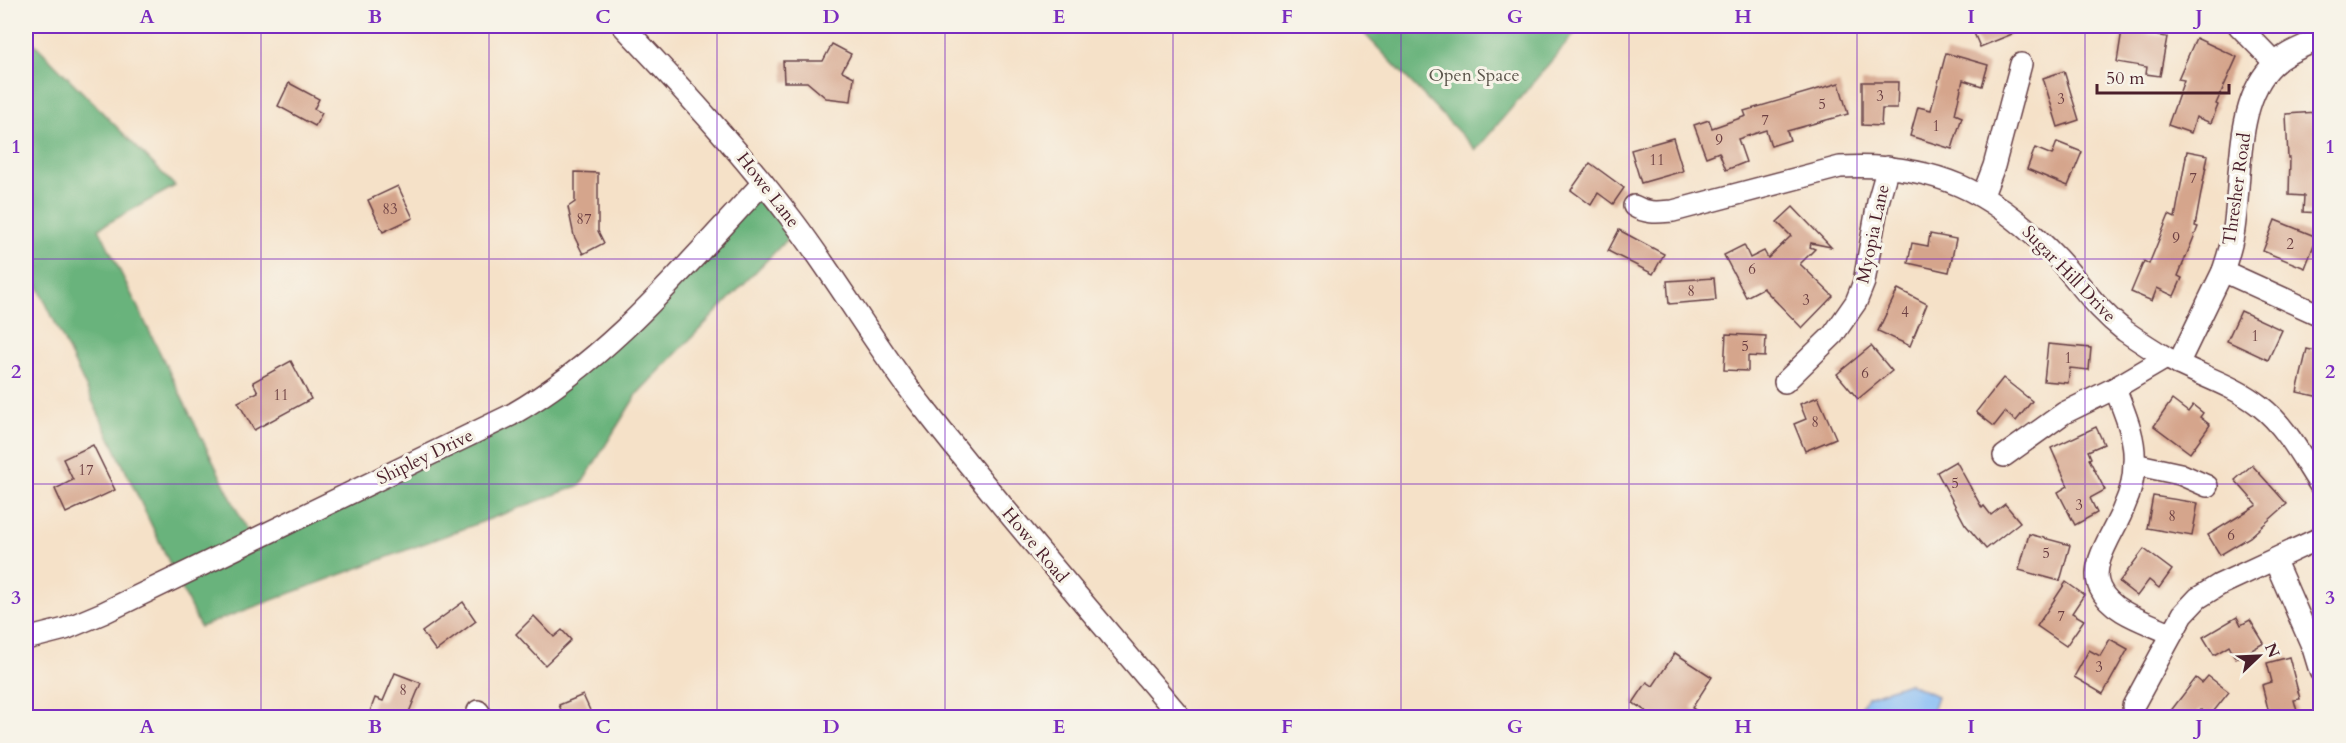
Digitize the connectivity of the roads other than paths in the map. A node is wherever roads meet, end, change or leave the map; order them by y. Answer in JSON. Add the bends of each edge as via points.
{"nodes":[{"id":1,"x":623,"y":26,"type":"edge"},
{"id":2,"x":2239,"y":26,"type":"edge"},
{"id":3,"x":2320,"y":39,"type":"edge"},
{"id":4,"x":2275,"y":63,"type":"junction"},
{"id":5,"x":2021,"y":64,"type":"dead end"},
{"id":6,"x":1888,"y":167,"type":"junction"},
{"id":7,"x":763,"y":183,"type":"junction"},
{"id":8,"x":1983,"y":195,"type":"junction"},
{"id":9,"x":1634,"y":206,"type":"dead end"},
{"id":10,"x":2223,"y":271,"type":"junction"},
{"id":11,"x":2320,"y":315,"type":"edge"},
{"id":12,"x":2172,"y":361,"type":"junction"},
{"id":13,"x":894,"y":369,"type":"joint"},
{"id":14,"x":1785,"y":382,"type":"dead end"},
{"id":15,"x":2115,"y":388,"type":"junction"},
{"id":16,"x":2004,"y":456,"type":"dead end"},
{"id":17,"x":2134,"y":464,"type":"junction"},
{"id":18,"x":2320,"y":485,"type":"edge"},
{"id":19,"x":2207,"y":486,"type":"dead end"},
{"id":20,"x":2320,"y":538,"type":"edge"},
{"id":21,"x":2275,"y":561,"type":"junction"},
{"id":22,"x":2172,"y":634,"type":"junction"},
{"id":23,"x":26,"y":639,"type":"edge"},
{"id":24,"x":2320,"y":671,"type":"edge"},
{"id":25,"x":2133,"y":706,"type":"dead end"},
{"id":26,"x":1181,"y":717,"type":"edge"}],
"edges":[{"from":1,"to":7,"type":"street","name":"Howe Lane","via":[[710,116]]},
{"from":2,"to":4,"type":"street"},
{"from":3,"to":4,"type":"street","name":"Thresher Road"},
{"from":4,"to":10,"type":"street","name":"Thresher Road","via":[[2261,80],[2247,116],[2233,235]]},
{"from":5,"to":8,"type":"street"},
{"from":6,"to":8,"type":"street","name":"Sugar Hill Drive","via":[[1923,173]]},
{"from":6,"to":9,"type":"street","name":"Sugar Hill Drive","via":[[1830,169],[1673,211],[1653,213]]},
{"from":6,"to":14,"type":"street","name":"Myopia Lane","via":[[1864,282],[1856,302],[1833,335]]},
{"from":7,"to":13,"type":"street","name":"Howe Lane","via":[[822,261]]},
{"from":7,"to":23,"type":"street","name":"Shipley Drive","via":[[595,357],[547,395],[103,613]]},
{"from":8,"to":12,"type":"street","name":"Sugar Hill Drive","via":[[2031,233],[2099,310]]},
{"from":10,"to":11,"type":"street"},
{"from":10,"to":12,"type":"street","name":"Thresher Road"},
{"from":12,"to":15,"type":"street"},
{"from":12,"to":18,"type":"street","name":"Sugar Hill Drive","via":[[2235,389],[2259,405],[2286,432]]},
{"from":13,"to":26,"type":"street","name":"Howe Road","via":[[1027,535]]},
{"from":15,"to":16,"type":"street","via":[[2064,413]]},
{"from":15,"to":17,"type":"street","via":[[2134,443]]},
{"from":17,"to":19,"type":"street","via":[[2180,474]]},
{"from":17,"to":22,"type":"street","via":[[2126,504],[2100,560],[2100,589],[2121,610]]},
{"from":20,"to":21,"type":"street"},
{"from":21,"to":22,"type":"street","via":[[2198,598]]},
{"from":21,"to":24,"type":"street"},
{"from":22,"to":25,"type":"street"}]}
